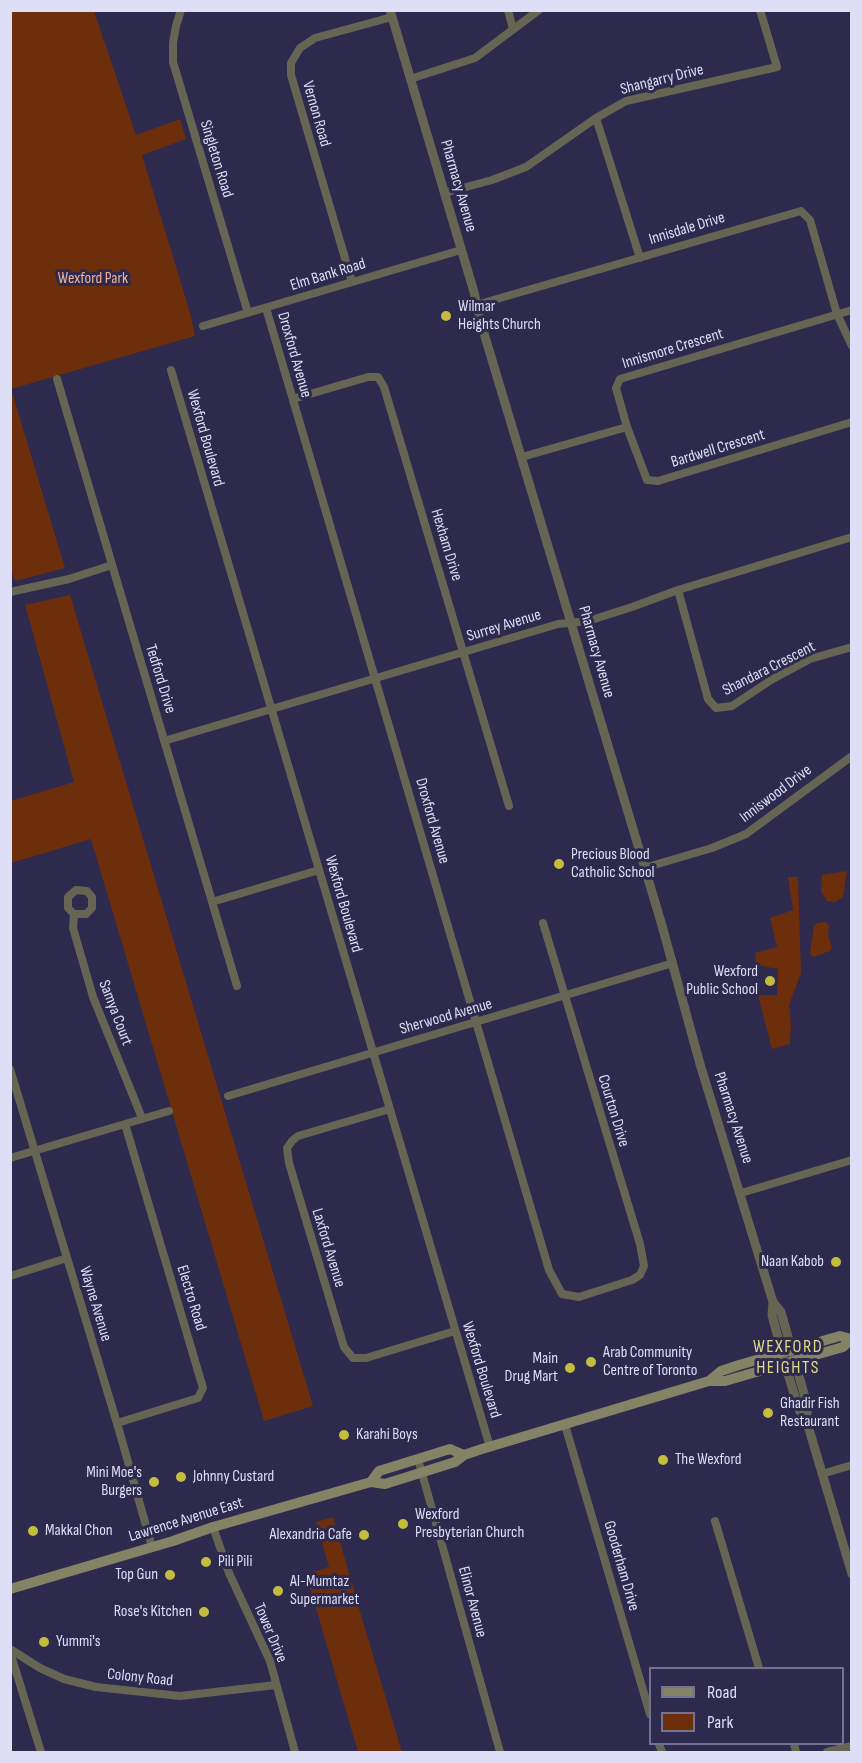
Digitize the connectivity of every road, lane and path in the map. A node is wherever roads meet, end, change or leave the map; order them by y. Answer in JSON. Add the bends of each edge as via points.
{"nodes":[{"id":1,"x":181,"y":10,"type":"edge"},
{"id":2,"x":508,"y":10,"type":"edge"},
{"id":3,"x":539,"y":10,"type":"edge"},
{"id":4,"x":760,"y":10,"type":"edge"},
{"id":5,"x":391,"y":14,"type":"edge"},
{"id":6,"x":513,"y":29,"type":"junction"},
{"id":7,"x":410,"y":79,"type":"junction"},
{"id":8,"x":596,"y":118,"type":"junction"},
{"id":9,"x":444,"y":193,"type":"junction"},
{"id":10,"x":461,"y":250,"type":"junction"},
{"id":11,"x":640,"y":258,"type":"junction"},
{"id":12,"x":352,"y":282,"type":"junction"},
{"id":13,"x":476,"y":304,"type":"junction"},
{"id":14,"x":266,"y":308,"type":"junction"},
{"id":15,"x":852,"y":310,"type":"edge"},
{"id":16,"x":248,"y":313,"type":"junction"},
{"id":17,"x":837,"y":314,"type":"junction"},
{"id":18,"x":203,"y":326,"type":"dead end"},
{"id":19,"x":852,"y":346,"type":"edge"},
{"id":20,"x":171,"y":370,"type":"dead end"},
{"id":21,"x":57,"y":380,"type":"dead end"},
{"id":22,"x":293,"y":399,"type":"junction"},
{"id":23,"x":852,"y":422,"type":"edge"},
{"id":24,"x":627,"y":427,"type":"junction"},
{"id":25,"x":522,"y":457,"type":"junction"},
{"id":26,"x":852,"y":537,"type":"edge"},
{"id":27,"x":112,"y":566,"type":"junction"},
{"id":28,"x":678,"y":590,"type":"junction"},
{"id":29,"x":10,"y":592,"type":"edge"},
{"id":30,"x":572,"y":623,"type":"junction"},
{"id":31,"x":852,"y":647,"type":"edge"},
{"id":32,"x":463,"y":652,"type":"junction"},
{"id":33,"x":376,"y":678,"type":"junction"},
{"id":34,"x":272,"y":709,"type":"junction"},
{"id":35,"x":164,"y":741,"type":"junction"},
{"id":36,"x":851,"y":758,"type":"edge"},
{"id":37,"x":509,"y":806,"type":"dead end"},
{"id":38,"x":644,"y":868,"type":"junction"},
{"id":39,"x":319,"y":870,"type":"junction"},
{"id":40,"x":212,"y":902,"type":"junction"},
{"id":41,"x":74,"y":914,"type":"dead end"},
{"id":42,"x":543,"y":923,"type":"dead end"},
{"id":43,"x":673,"y":963,"type":"junction"},
{"id":44,"x":237,"y":986,"type":"dead end"},
{"id":45,"x":565,"y":996,"type":"junction"},
{"id":46,"x":477,"y":1022,"type":"junction"},
{"id":47,"x":372,"y":1052,"type":"junction"},
{"id":48,"x":10,"y":1069,"type":"edge"},
{"id":49,"x":228,"y":1096,"type":"dead end"},
{"id":50,"x":390,"y":1109,"type":"junction"},
{"id":51,"x":169,"y":1111,"type":"dead end"},
{"id":52,"x":142,"y":1118,"type":"junction"},
{"id":53,"x":125,"y":1124,"type":"junction"},
{"id":54,"x":35,"y":1151,"type":"junction"},
{"id":55,"x":10,"y":1158,"type":"edge"},
{"id":56,"x":852,"y":1160,"type":"edge"},
{"id":57,"x":741,"y":1193,"type":"junction"},
{"id":58,"x":67,"y":1258,"type":"junction"},
{"id":59,"x":10,"y":1276,"type":"edge"},
{"id":60,"x":609,"y":1287,"type":"joint"},
{"id":61,"x":455,"y":1331,"type":"junction"},
{"id":62,"x":851,"y":1338,"type":"edge"},
{"id":63,"x":787,"y":1351,"type":"junction"},
{"id":64,"x":790,"y":1363,"type":"junction"},
{"id":65,"x":708,"y":1381,"type":"junction"},
{"id":66,"x":117,"y":1423,"type":"junction"},
{"id":67,"x":565,"y":1425,"type":"junction"},
{"id":68,"x":490,"y":1447,"type":"junction"},
{"id":69,"x":464,"y":1455,"type":"junction"},
{"id":70,"x":418,"y":1459,"type":"junction"},
{"id":71,"x":852,"y":1465,"type":"edge"},
{"id":72,"x":422,"y":1472,"type":"junction"},
{"id":73,"x":822,"y":1474,"type":"junction"},
{"id":74,"x":371,"y":1482,"type":"junction"},
{"id":75,"x":715,"y":1521,"type":"dead end"},
{"id":76,"x":213,"y":1527,"type":"junction"},
{"id":77,"x":152,"y":1547,"type":"junction"},
{"id":78,"x":852,"y":1574,"type":"edge"},
{"id":79,"x":10,"y":1589,"type":"edge"},
{"id":80,"x":10,"y":1651,"type":"edge"},
{"id":81,"x":759,"y":1667,"type":"edge"},
{"id":82,"x":276,"y":1685,"type":"junction"},
{"id":83,"x":649,"y":1707,"type":"edge"},
{"id":84,"x":852,"y":1746,"type":"edge"},
{"id":85,"x":41,"y":1752,"type":"edge"},
{"id":86,"x":296,"y":1752,"type":"edge"},
{"id":87,"x":500,"y":1752,"type":"edge"},
{"id":88,"x":828,"y":1752,"type":"edge"}],
"edges":[{"from":1,"to":16,"type":"street","name":"Singleton Road","via":[[173,62]]},
{"from":2,"to":6,"type":"street"},
{"from":3,"to":6,"type":"street"},
{"from":4,"to":8,"type":"street","name":"Shangarry Drive","via":[[777,68],[626,101]]},
{"from":5,"to":7,"type":"street","name":"Pharmacy Avenue"},
{"from":5,"to":12,"type":"street","name":"Vernon Road","via":[[315,38],[300,48],[291,63],[291,75]]},
{"from":6,"to":7,"type":"street","via":[[475,58]]},
{"from":7,"to":9,"type":"street","name":"Pharmacy Avenue"},
{"from":8,"to":9,"type":"street","name":"Shangarry Drive","via":[[526,167]]},
{"from":8,"to":11,"type":"street"},
{"from":9,"to":10,"type":"street","name":"Pharmacy Avenue"},
{"from":10,"to":12,"type":"street","name":"Elm Bank Road"},
{"from":10,"to":13,"type":"street","name":"Pharmacy Avenue"},
{"from":11,"to":13,"type":"street","name":"Innisdale Drive"},
{"from":11,"to":17,"type":"street","name":"Innisdale Drive","via":[[801,211],[810,220]]},
{"from":12,"to":14,"type":"street","name":"Elm Bank Road"},
{"from":13,"to":25,"type":"street","name":"Pharmacy Avenue"},
{"from":14,"to":16,"type":"street","name":"Elm Bank Road"},
{"from":14,"to":22,"type":"street","name":"Droxford Avenue"},
{"from":15,"to":17,"type":"street","name":"Innismore Crescent"},
{"from":16,"to":18,"type":"street","name":"Elm Bank Road"},
{"from":17,"to":19,"type":"street"},
{"from":17,"to":24,"type":"street","name":"Innismore Crescent","via":[[620,379],[616,388]]},
{"from":20,"to":34,"type":"street","name":"Wexford Boulevard"},
{"from":21,"to":27,"type":"street","name":"Tedford Drive"},
{"from":22,"to":32,"type":"street","name":"Hexham Drive","via":[[378,377]]},
{"from":22,"to":33,"type":"street","name":"Droxford Avenue"},
{"from":23,"to":24,"type":"street","name":"Bardwell Crescent","via":[[658,481],[647,480]]},
{"from":24,"to":25,"type":"street"},
{"from":25,"to":30,"type":"street","name":"Pharmacy Avenue"},
{"from":26,"to":28,"type":"street","name":"Surrey Avenue"},
{"from":27,"to":29,"type":"street"},
{"from":27,"to":35,"type":"street","name":"Tedford Drive"},
{"from":28,"to":30,"type":"street","name":"Surrey Avenue","via":[[632,608]]},
{"from":28,"to":31,"type":"street","name":"Shandara Crescent","via":[[708,699],[716,708],[732,706],[810,659]]},
{"from":30,"to":32,"type":"street","name":"Surrey Avenue"},
{"from":30,"to":38,"type":"street","name":"Pharmacy Avenue"},
{"from":32,"to":33,"type":"street","name":"Surrey Avenue"},
{"from":32,"to":37,"type":"street","name":"Hexham Drive"},
{"from":33,"to":34,"type":"street","name":"Surrey Avenue"},
{"from":33,"to":46,"type":"street","name":"Droxford Avenue"},
{"from":34,"to":35,"type":"street","name":"Surrey Avenue"},
{"from":34,"to":39,"type":"street","name":"Wexford Boulevard"},
{"from":35,"to":40,"type":"street","name":"Tedford Drive"},
{"from":36,"to":38,"type":"street","name":"Inniswood Drive","via":[[746,834],[712,849]]},
{"from":38,"to":43,"type":"street","name":"Pharmacy Avenue"},
{"from":39,"to":40,"type":"street"},
{"from":39,"to":47,"type":"street","name":"Wexford Boulevard"},
{"from":40,"to":44,"type":"street","name":"Tedford Drive"},
{"from":41,"to":52,"type":"street","name":"Samya Court","via":[[73,928],[93,997]]},
{"from":42,"to":45,"type":"street","name":"Courton Drive"},
{"from":43,"to":45,"type":"street","name":"Sherwood Avenue"},
{"from":43,"to":57,"type":"street","name":"Pharmacy Avenue"},
{"from":45,"to":46,"type":"street","name":"Sherwood Avenue"},
{"from":45,"to":60,"type":"street","name":"Courton Drive","via":[[644,1266],[640,1275]]},
{"from":46,"to":47,"type":"street","name":"Sherwood Avenue"},
{"from":46,"to":60,"type":"street","name":"Droxford Avenue","via":[[549,1270],[562,1294],[579,1297]]},
{"from":47,"to":49,"type":"street","name":"Sherwood Avenue"},
{"from":47,"to":50,"type":"street","name":"Wexford Boulevard"},
{"from":48,"to":54,"type":"street","name":"Wayne Avenue"},
{"from":50,"to":61,"type":"street","name":"Wexford Boulevard"},
{"from":50,"to":61,"type":"street","name":"Laxford Avenue","via":[[298,1136],[287,1148],[289,1163],[344,1347],[353,1358],[366,1358]]},
{"from":51,"to":52,"type":"street"},
{"from":52,"to":53,"type":"street"},
{"from":53,"to":54,"type":"street"},
{"from":53,"to":66,"type":"street","name":"Electro Road","via":[[203,1388],[198,1398]]},
{"from":54,"to":55,"type":"street"},
{"from":54,"to":58,"type":"street","name":"Wayne Avenue"},
{"from":56,"to":57,"type":"street"},
{"from":57,"to":63,"type":"street","name":"Pharmacy Avenue","via":[[773,1302],[772,1315]]},
{"from":58,"to":59,"type":"street"},
{"from":58,"to":66,"type":"street","name":"Wayne Avenue"},
{"from":61,"to":68,"type":"street","name":"Wexford Boulevard"},
{"from":62,"to":63,"type":"main road","name":"Lawrence Avenue East","via":[[840,1336]]},
{"from":62,"to":64,"type":"main road","name":"Lawrence Avenue East","via":[[843,1347]]},
{"from":63,"to":64,"type":"street","name":"Pharmacy Avenue"},
{"from":63,"to":65,"type":"main road","name":"Lawrence Avenue East","via":[[721,1371]]},
{"from":64,"to":65,"type":"main road","name":"Lawrence Avenue East","via":[[725,1381]]},
{"from":64,"to":73,"type":"street","name":"Pharmacy Avenue","via":[[799,1410],[806,1419]]},
{"from":65,"to":67,"type":"main road","name":"Lawrence Avenue East"},
{"from":66,"to":77,"type":"street","name":"Wayne Avenue"},
{"from":67,"to":68,"type":"main road","name":"Lawrence Avenue East"},
{"from":67,"to":83,"type":"street","name":"Gooderham Drive"},
{"from":68,"to":69,"type":"main road","name":"Lawrence Avenue East"},
{"from":69,"to":70,"type":"main road","name":"Lawrence Avenue East","via":[[450,1449]]},
{"from":69,"to":72,"type":"main road","name":"Lawrence Avenue East","via":[[455,1462]]},
{"from":70,"to":72,"type":"street","name":"Elinor Avenue"},
{"from":70,"to":74,"type":"main road","name":"Lawrence Avenue East","via":[[379,1472]]},
{"from":71,"to":73,"type":"street"},
{"from":72,"to":74,"type":"main road","name":"Lawrence Avenue East","via":[[385,1484]]},
{"from":72,"to":87,"type":"street","name":"Elinor Avenue"},
{"from":73,"to":78,"type":"street","name":"Pharmacy Avenue"},
{"from":74,"to":76,"type":"main road","name":"Lawrence Avenue East"},
{"from":75,"to":81,"type":"street"},
{"from":76,"to":77,"type":"main road","name":"Lawrence Avenue East"},
{"from":76,"to":82,"type":"street","name":"Tower Drive","via":[[231,1578],[270,1661]]},
{"from":77,"to":79,"type":"main road","name":"Lawrence Avenue East"},
{"from":80,"to":82,"type":"street","name":"Colony Road","via":[[55,1675],[96,1687],[180,1696]]},
{"from":80,"to":85,"type":"street"},
{"from":82,"to":86,"type":"street","name":"Tower Drive"},
{"from":84,"to":88,"type":"street"}]}
